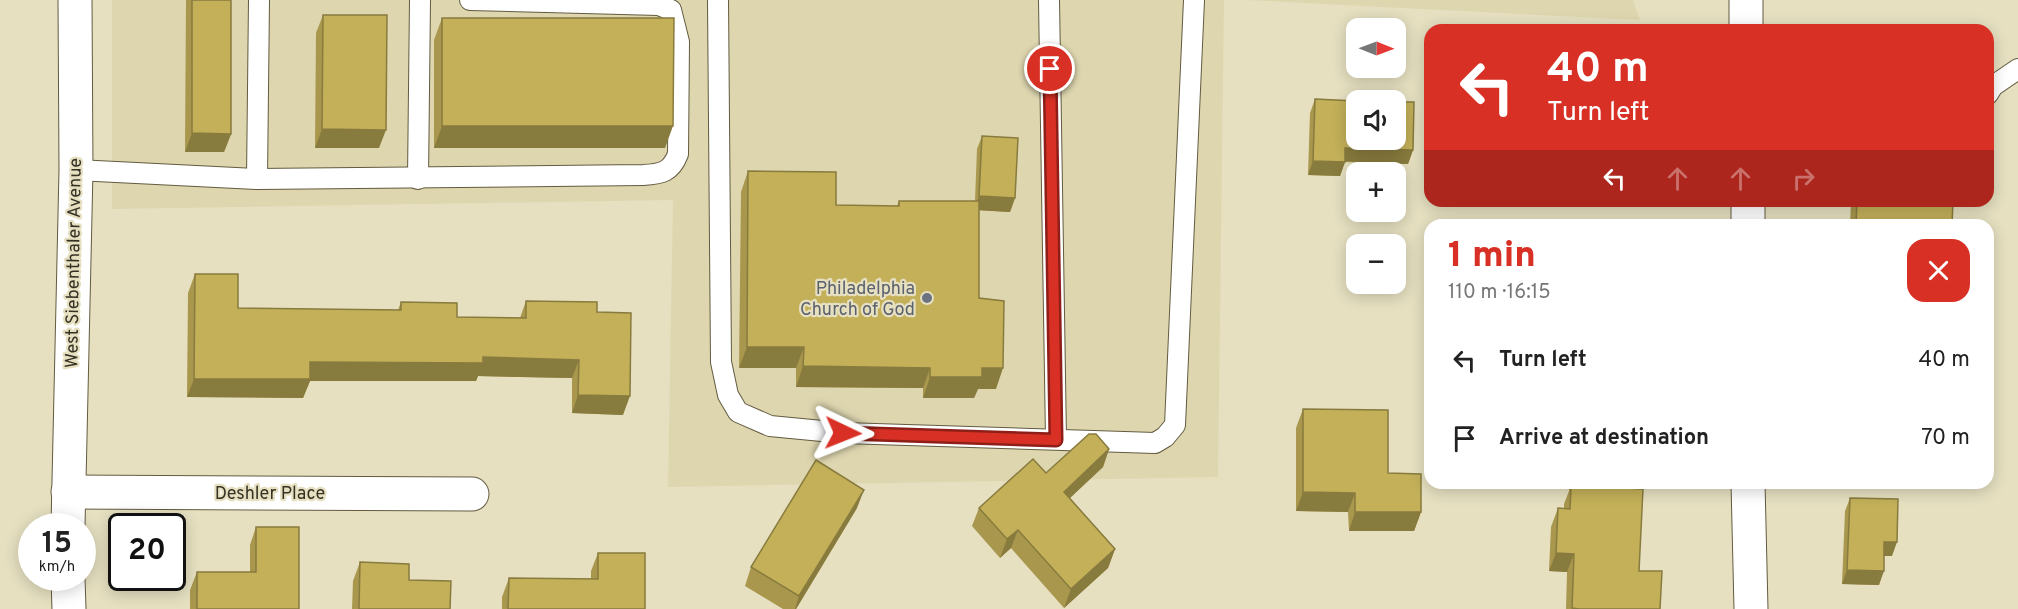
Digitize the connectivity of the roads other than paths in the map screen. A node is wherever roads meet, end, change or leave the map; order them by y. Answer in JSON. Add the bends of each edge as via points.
{"nodes":[{"id":1,"x":75,"y":0,"type":"edge"},
{"id":2,"x":259,"y":0,"type":"edge"},
{"id":3,"x":420,"y":0,"type":"edge"},
{"id":4,"x":470,"y":0,"type":"edge"},
{"id":5,"x":718,"y":0,"type":"edge"},
{"id":6,"x":1049,"y":0,"type":"edge"},
{"id":7,"x":1194,"y":0,"type":"edge"},
{"id":8,"x":1746,"y":0,"type":"edge"},
{"id":9,"x":1746,"y":24,"type":"edge"},
{"id":10,"x":2018,"y":69,"type":"edge"},
{"id":11,"x":1994,"y":86,"type":"edge"},
{"id":12,"x":76,"y":170,"type":"junction"},
{"id":13,"x":257,"y":179,"type":"junction"},
{"id":14,"x":418,"y":179,"type":"junction"},
{"id":15,"x":1056,"y":440,"type":"junction"},
{"id":16,"x":1748,"y":489,"type":"edge"},
{"id":17,"x":68,"y":492,"type":"junction"},
{"id":18,"x":472,"y":494,"type":"dead end"},
{"id":19,"x":68,"y":513,"type":"edge"},
{"id":20,"x":68,"y":591,"type":"edge"},
{"id":21,"x":69,"y":609,"type":"edge"},
{"id":22,"x":1751,"y":609,"type":"edge"}],
"edges":[{"from":1,"to":12,"type":"street","name":"West Siebenthaler Avenue"},
{"from":2,"to":13,"type":"lane"},
{"from":3,"to":14,"type":"lane"},
{"from":4,"to":14,"type":"lane","via":[[659,5],[671,10],[679,42],[678,154],[672,168],[660,174]]},
{"from":5,"to":15,"type":"lane","via":[[722,362],[728,395],[738,412],[770,426],[843,433]]},
{"from":6,"to":15,"type":"lane"},
{"from":7,"to":15,"type":"lane","via":[[1174,425],[1155,442]]},
{"from":8,"to":9,"type":"street"},
{"from":10,"to":11,"type":"lane"},
{"from":12,"to":13,"type":"lane"},
{"from":12,"to":17,"type":"street","name":"West Siebenthaler Avenue"},
{"from":13,"to":14,"type":"lane"},
{"from":16,"to":22,"type":"street"},
{"from":17,"to":18,"type":"street","name":"Deshler Place"},
{"from":17,"to":19,"type":"street","name":"West Siebenthaler Avenue"},
{"from":20,"to":21,"type":"street"}]}
